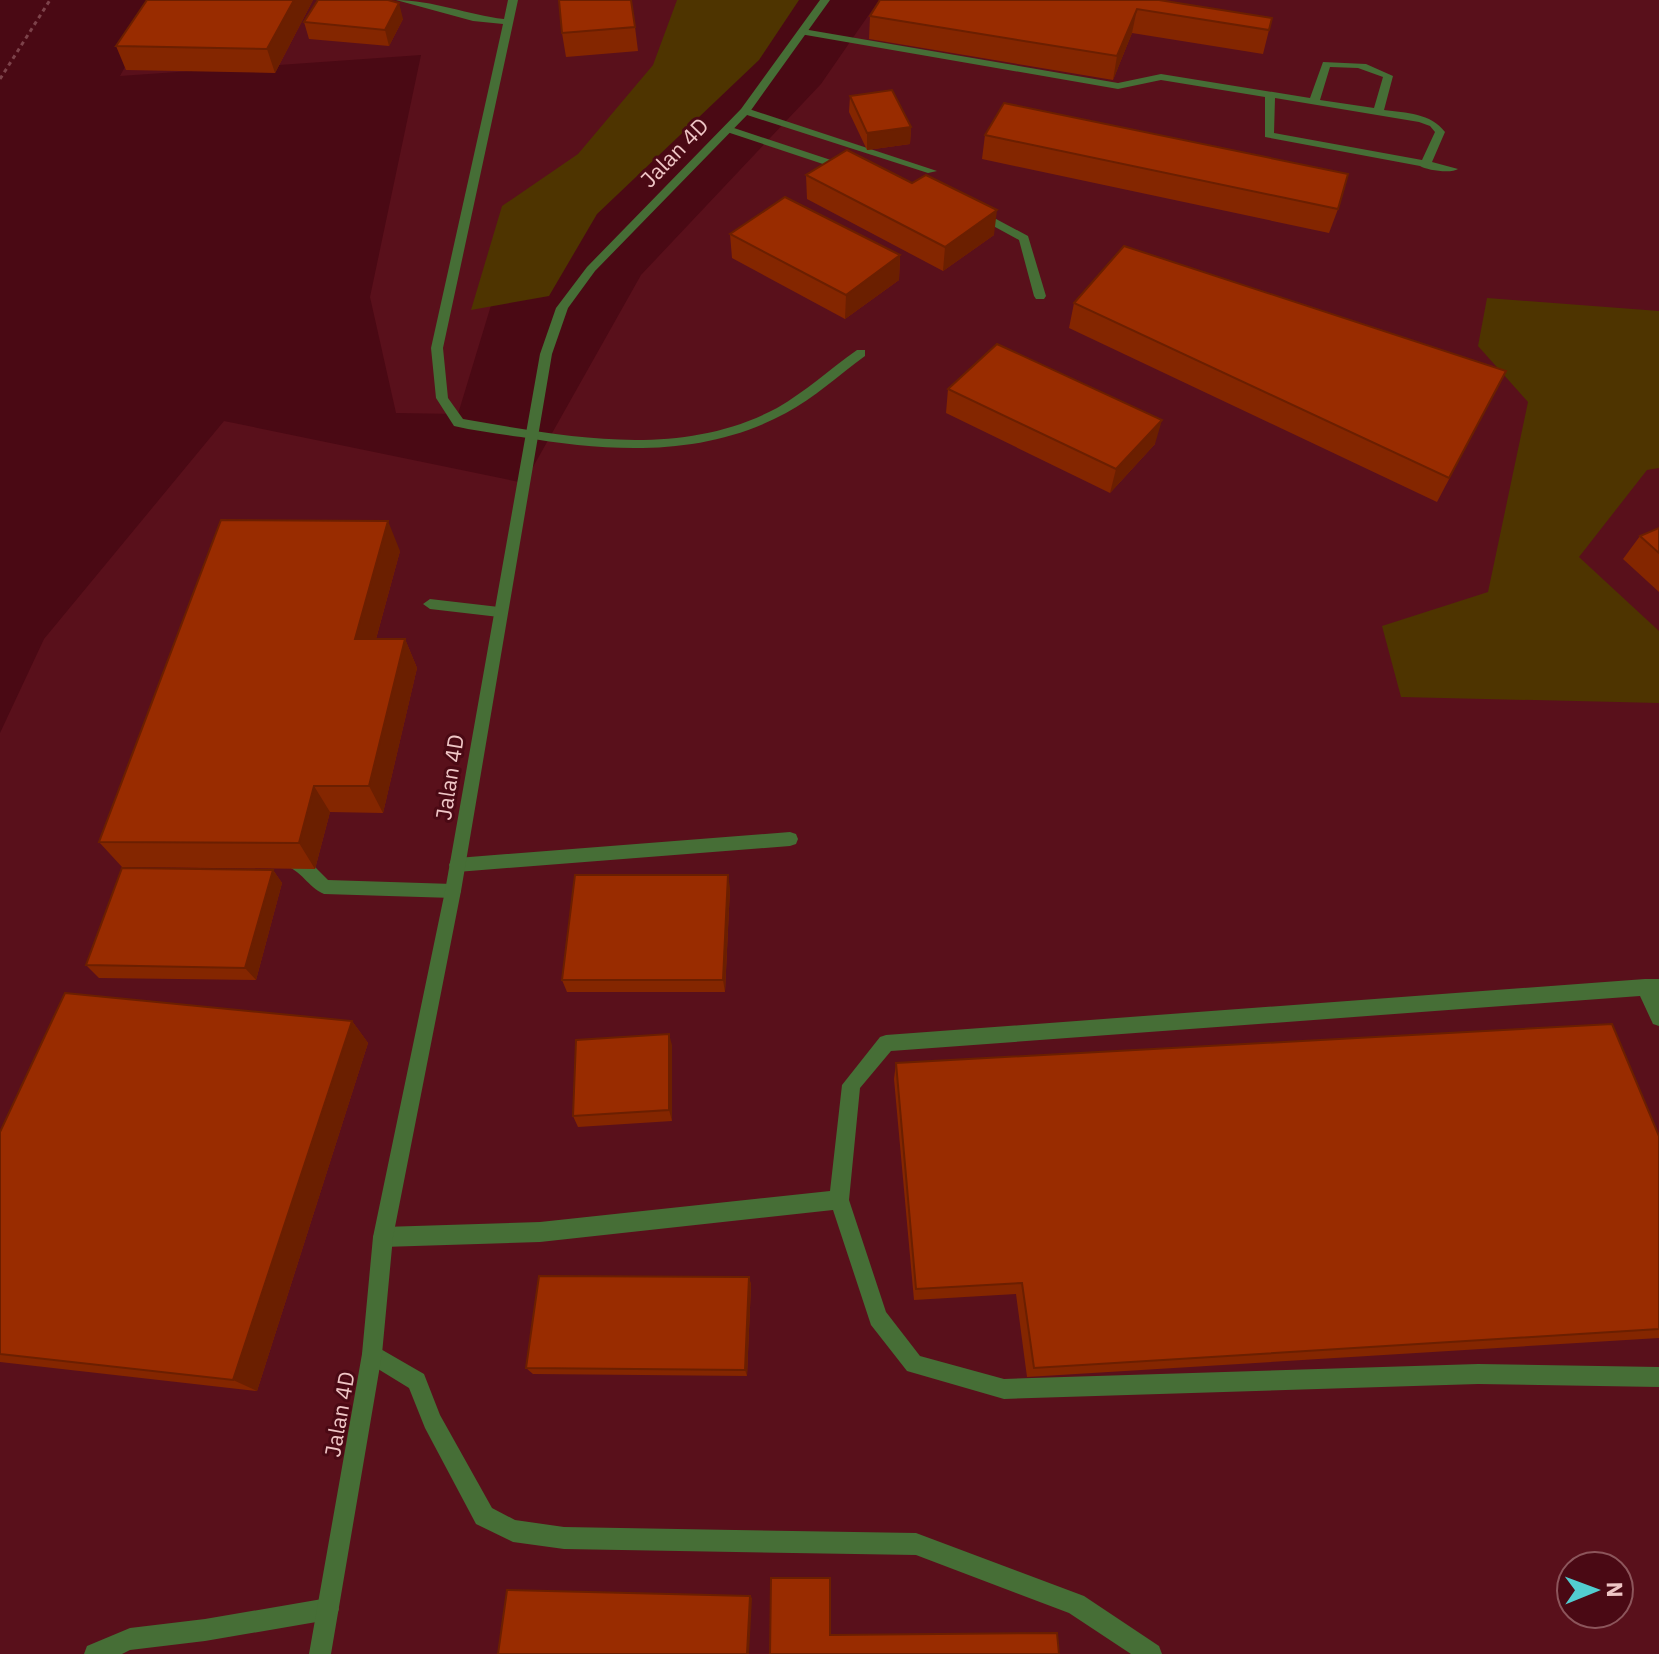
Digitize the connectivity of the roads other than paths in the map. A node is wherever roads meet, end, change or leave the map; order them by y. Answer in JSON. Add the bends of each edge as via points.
{"nodes":[{"id":1,"x":401,"y":0,"type":"edge"},
{"id":2,"x":513,"y":0,"type":"edge"},
{"id":3,"x":825,"y":0,"type":"edge"},
{"id":4,"x":507,"y":22,"type":"junction"},
{"id":5,"x":803,"y":32,"type":"junction"},
{"id":6,"x":1270,"y":97,"type":"junction"},
{"id":7,"x":1314,"y":103,"type":"junction"},
{"id":8,"x":745,"y":111,"type":"junction"},
{"id":9,"x":1378,"y":112,"type":"junction"},
{"id":10,"x":728,"y":129,"type":"junction"},
{"id":11,"x":1425,"y":166,"type":"junction"},
{"id":12,"x":1453,"y":169,"type":"dead end"},
{"id":13,"x":932,"y":171,"type":"dead end"},
{"id":14,"x":858,"y":172,"type":"edge"},
{"id":15,"x":969,"y":209,"type":"edge"},
{"id":16,"x":1040,"y":296,"type":"dead end"},
{"id":17,"x":861,"y":353,"type":"dead end"},
{"id":18,"x":532,"y":435,"type":"junction"},
{"id":19,"x":430,"y":604,"type":"dead end"},
{"id":20,"x":499,"y":612,"type":"junction"},
{"id":21,"x":790,"y":839,"type":"dead end"},
{"id":22,"x":267,"y":858,"type":"edge"},
{"id":23,"x":457,"y":865,"type":"junction"},
{"id":24,"x":453,"y":891,"type":"junction"},
{"id":25,"x":1652,"y":987,"type":"edge"},
{"id":26,"x":1659,"y":1018,"type":"edge"},
{"id":27,"x":839,"y":1200,"type":"junction"},
{"id":28,"x":383,"y":1237,"type":"junction"},
{"id":29,"x":372,"y":1354,"type":"junction"},
{"id":30,"x":1659,"y":1377,"type":"edge"},
{"id":31,"x":328,"y":1609,"type":"junction"},
{"id":32,"x":95,"y":1654,"type":"edge"},
{"id":33,"x":320,"y":1654,"type":"edge"},
{"id":34,"x":1151,"y":1654,"type":"edge"}],
"edges":[{"from":1,"to":4,"type":"street"},
{"from":2,"to":4,"type":"street"},
{"from":3,"to":5,"type":"street","name":"Jalan 4D"},
{"from":4,"to":18,"type":"street","via":[[437,348],[440,398],[459,423]]},
{"from":5,"to":6,"type":"street","via":[[1103,84],[1161,77]]},
{"from":5,"to":8,"type":"street","name":"Jalan 4D"},
{"from":6,"to":7,"type":"street"},
{"from":6,"to":11,"type":"street","via":[[1269,135]]},
{"from":7,"to":9,"type":"street"},
{"from":7,"to":9,"type":"street","via":[[1326,64],[1345,63],[1388,76]]},
{"from":8,"to":10,"type":"street","name":"Jalan 4D"},
{"from":8,"to":13,"type":"street"},
{"from":9,"to":11,"type":"street","via":[[1434,124],[1440,132]]},
{"from":10,"to":14,"type":"street"},
{"from":10,"to":18,"type":"street","name":"Jalan 4D","via":[[591,269],[562,308],[546,354]]},
{"from":11,"to":12,"type":"street"},
{"from":15,"to":16,"type":"street","via":[[1024,238]]},
{"from":17,"to":18,"type":"street","via":[[780,410],[726,432],[634,445]]},
{"from":18,"to":20,"type":"street","name":"Jalan 4D"},
{"from":19,"to":20,"type":"street"},
{"from":20,"to":23,"type":"street","name":"Jalan 4D"},
{"from":21,"to":23,"type":"street"},
{"from":22,"to":24,"type":"street","via":[[297,860],[324,887]]},
{"from":23,"to":24,"type":"street","name":"Jalan 4D"},
{"from":24,"to":28,"type":"street","name":"Jalan 4D"},
{"from":25,"to":26,"type":"street"},
{"from":25,"to":27,"type":"street","via":[[886,1043],[851,1085]]},
{"from":27,"to":28,"type":"street","via":[[540,1232]]},
{"from":27,"to":30,"type":"street","via":[[878,1318],[914,1364],[1004,1389],[1478,1374]]},
{"from":28,"to":29,"type":"street","name":"Jalan 4D"},
{"from":29,"to":31,"type":"street","name":"Jalan 4D"},
{"from":29,"to":34,"type":"street","via":[[417,1381],[432,1421],[484,1516],[513,1531],[564,1538],[916,1544],[1076,1604]]},
{"from":31,"to":32,"type":"street","via":[[130,1639]]},
{"from":31,"to":33,"type":"street","name":"Jalan 4D"}]}
